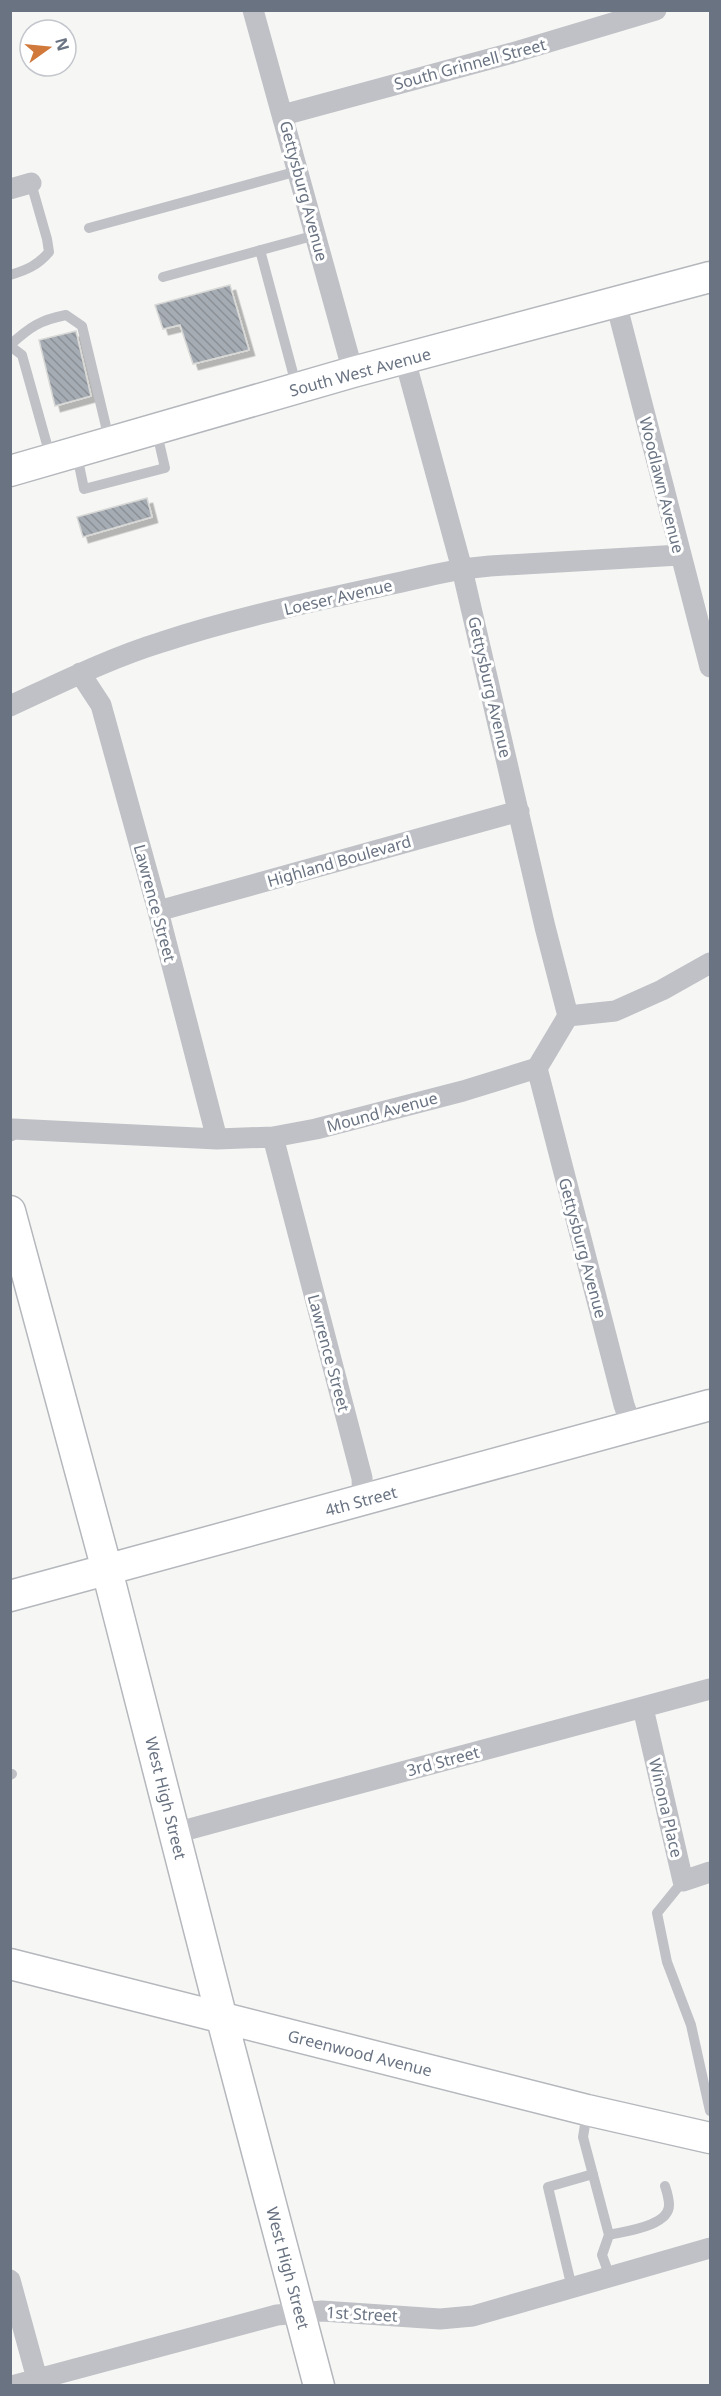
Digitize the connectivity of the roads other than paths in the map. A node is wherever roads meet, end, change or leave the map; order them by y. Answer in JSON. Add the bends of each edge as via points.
{"nodes":[{"id":1,"x":253,"y":10,"type":"edge"},
{"id":2,"x":656,"y":10,"type":"edge"},
{"id":3,"x":283,"y":115,"type":"junction"},
{"id":4,"x":298,"y":171,"type":"junction"},
{"id":5,"x":21,"y":186,"type":"edge"},
{"id":6,"x":89,"y":228,"type":"dead end"},
{"id":7,"x":316,"y":235,"type":"junction"},
{"id":8,"x":260,"y":250,"type":"junction"},
{"id":9,"x":10,"y":275,"type":"edge"},
{"id":10,"x":163,"y":277,"type":"dead end"},
{"id":11,"x":711,"y":277,"type":"edge"},
{"id":12,"x":616,"y":303,"type":"junction"},
{"id":13,"x":10,"y":346,"type":"edge"},
{"id":14,"x":405,"y":360,"type":"junction"},
{"id":15,"x":353,"y":372,"type":"junction"},
{"id":16,"x":297,"y":388,"type":"junction"},
{"id":17,"x":156,"y":429,"type":"junction"},
{"id":18,"x":110,"y":442,"type":"junction"},
{"id":19,"x":64,"y":455,"type":"junction"},
{"id":20,"x":10,"y":471,"type":"edge"},
{"id":21,"x":680,"y":555,"type":"junction"},
{"id":22,"x":462,"y":568,"type":"junction"},
{"id":23,"x":711,"y":667,"type":"edge"},
{"id":24,"x":80,"y":674,"type":"junction"},
{"id":25,"x":11,"y":703,"type":"edge"},
{"id":26,"x":519,"y":811,"type":"junction"},
{"id":27,"x":158,"y":911,"type":"junction"},
{"id":28,"x":711,"y":963,"type":"edge"},
{"id":29,"x":568,"y":1016,"type":"junction"},
{"id":30,"x":537,"y":1068,"type":"junction"},
{"id":31,"x":10,"y":1131,"type":"edge"},
{"id":32,"x":273,"y":1137,"type":"junction"},
{"id":33,"x":217,"y":1138,"type":"junction"},
{"id":34,"x":10,"y":1211,"type":"edge"},
{"id":35,"x":711,"y":1405,"type":"edge"},
{"id":36,"x":632,"y":1426,"type":"junction"},
{"id":37,"x":363,"y":1501,"type":"junction"},
{"id":38,"x":107,"y":1569,"type":"junction"},
{"id":39,"x":10,"y":1596,"type":"edge"},
{"id":40,"x":711,"y":1689,"type":"edge"},
{"id":41,"x":643,"y":1708,"type":"junction"},
{"id":42,"x":175,"y":1833,"type":"junction"},
{"id":43,"x":711,"y":1872,"type":"edge"},
{"id":44,"x":683,"y":1881,"type":"junction"},
{"id":45,"x":10,"y":1964,"type":"edge"},
{"id":46,"x":222,"y":2019,"type":"junction"},
{"id":47,"x":587,"y":2110,"type":"junction"},
{"id":48,"x":711,"y":2111,"type":"edge"},
{"id":49,"x":711,"y":2138,"type":"edge"},
{"id":50,"x":593,"y":2174,"type":"junction"},
{"id":51,"x":665,"y":2186,"type":"dead end"},
{"id":52,"x":609,"y":2235,"type":"junction"},
{"id":53,"x":711,"y":2248,"type":"edge"},
{"id":54,"x":610,"y":2277,"type":"junction"},
{"id":55,"x":10,"y":2280,"type":"edge"},
{"id":56,"x":572,"y":2288,"type":"junction"},
{"id":57,"x":300,"y":2314,"type":"junction"},
{"id":58,"x":38,"y":2382,"type":"edge"},
{"id":59,"x":12,"y":2385,"type":"edge"},
{"id":60,"x":319,"y":2385,"type":"edge"}],
"edges":[{"from":1,"to":3,"type":"street","name":"Gettysburg Avenue"},
{"from":2,"to":3,"type":"street","name":"South Grinnell Street"},
{"from":3,"to":4,"type":"street","name":"Gettysburg Avenue"},
{"from":4,"to":6,"type":"lane"},
{"from":4,"to":7,"type":"street","name":"Gettysburg Avenue"},
{"from":5,"to":9,"type":"lane","via":[[47,239],[49,252],[29,270]]},
{"from":7,"to":8,"type":"lane"},
{"from":7,"to":15,"type":"street","name":"Gettysburg Avenue"},
{"from":8,"to":10,"type":"lane"},
{"from":8,"to":16,"type":"lane"},
{"from":11,"to":12,"type":"street","name":"South West Avenue"},
{"from":12,"to":14,"type":"street","name":"South West Avenue"},
{"from":12,"to":21,"type":"street","name":"Woodlawn Avenue"},
{"from":13,"to":18,"type":"lane","via":[[46,318],[66,315],[82,326]]},
{"from":13,"to":19,"type":"lane","via":[[22,355],[40,418]]},
{"from":14,"to":15,"type":"street","name":"South West Avenue"},
{"from":14,"to":22,"type":"street","name":"Gettysburg Avenue"},
{"from":15,"to":16,"type":"street","name":"South West Avenue"},
{"from":16,"to":17,"type":"street","name":"South West Avenue"},
{"from":17,"to":18,"type":"street","name":"South West Avenue"},
{"from":17,"to":19,"type":"lane","via":[[165,468],[84,489]]},
{"from":18,"to":19,"type":"street","name":"South West Avenue"},
{"from":19,"to":20,"type":"street","name":"South West Avenue"},
{"from":21,"to":22,"type":"street","name":"Loeser Avenue"},
{"from":21,"to":23,"type":"street","name":"Woodlawn Avenue"},
{"from":22,"to":24,"type":"street","name":"Loeser Avenue","via":[[236,621],[172,639]]},
{"from":22,"to":26,"type":"street","name":"Gettysburg Avenue"},
{"from":24,"to":25,"type":"street","name":"Loeser Avenue"},
{"from":24,"to":27,"type":"street","name":"Lawrence Street","via":[[101,705]]},
{"from":26,"to":27,"type":"street","name":"Highland Boulevard"},
{"from":26,"to":29,"type":"street","name":"Gettysburg Avenue"},
{"from":27,"to":33,"type":"street","name":"Lawrence Street"},
{"from":28,"to":29,"type":"street","via":[[615,1011]]},
{"from":29,"to":30,"type":"street"},
{"from":30,"to":32,"type":"street","name":"Mound Avenue","via":[[463,1091]]},
{"from":30,"to":36,"type":"street","name":"Gettysburg Avenue"},
{"from":31,"to":33,"type":"street","name":"Mound Avenue"},
{"from":32,"to":33,"type":"street","name":"Mound Avenue"},
{"from":32,"to":37,"type":"street","name":"Lawrence Street","via":[[362,1478]]},
{"from":34,"to":38,"type":"street","name":"West High Street"},
{"from":35,"to":36,"type":"street","name":"4th Street"},
{"from":36,"to":37,"type":"street","name":"4th Street"},
{"from":37,"to":38,"type":"street","name":"4th Street"},
{"from":38,"to":39,"type":"street","name":"4th Street"},
{"from":38,"to":42,"type":"street","name":"West High Street"},
{"from":40,"to":41,"type":"street","name":"3rd Street"},
{"from":41,"to":42,"type":"street","name":"3rd Street"},
{"from":41,"to":44,"type":"street","name":"Winona Place"},
{"from":42,"to":46,"type":"street","name":"West High Street"},
{"from":43,"to":44,"type":"street","name":"Winona Place"},
{"from":44,"to":48,"type":"lane","via":[[657,1913],[667,1962],[691,2025]]},
{"from":45,"to":46,"type":"street","name":"Greenwood Avenue"},
{"from":46,"to":47,"type":"street","name":"Greenwood Avenue"},
{"from":46,"to":57,"type":"street","name":"West High Street"},
{"from":47,"to":49,"type":"street","name":"Greenwood Avenue"},
{"from":47,"to":50,"type":"lane","via":[[583,2137]]},
{"from":50,"to":52,"type":"lane"},
{"from":50,"to":56,"type":"lane","via":[[548,2187]]},
{"from":51,"to":52,"type":"lane","via":[[669,2204],[663,2218]]},
{"from":52,"to":54,"type":"lane","via":[[602,2255]]},
{"from":53,"to":54,"type":"street","name":"1st Street"},
{"from":54,"to":56,"type":"street","name":"1st Street"},
{"from":55,"to":58,"type":"street"},
{"from":56,"to":57,"type":"street","name":"1st Street","via":[[473,2316],[440,2319]]},
{"from":57,"to":58,"type":"street","name":"1st Street","via":[[277,2316]]},
{"from":57,"to":60,"type":"street","name":"West High Street"},
{"from":58,"to":59,"type":"street","name":"1st Street"}]}
